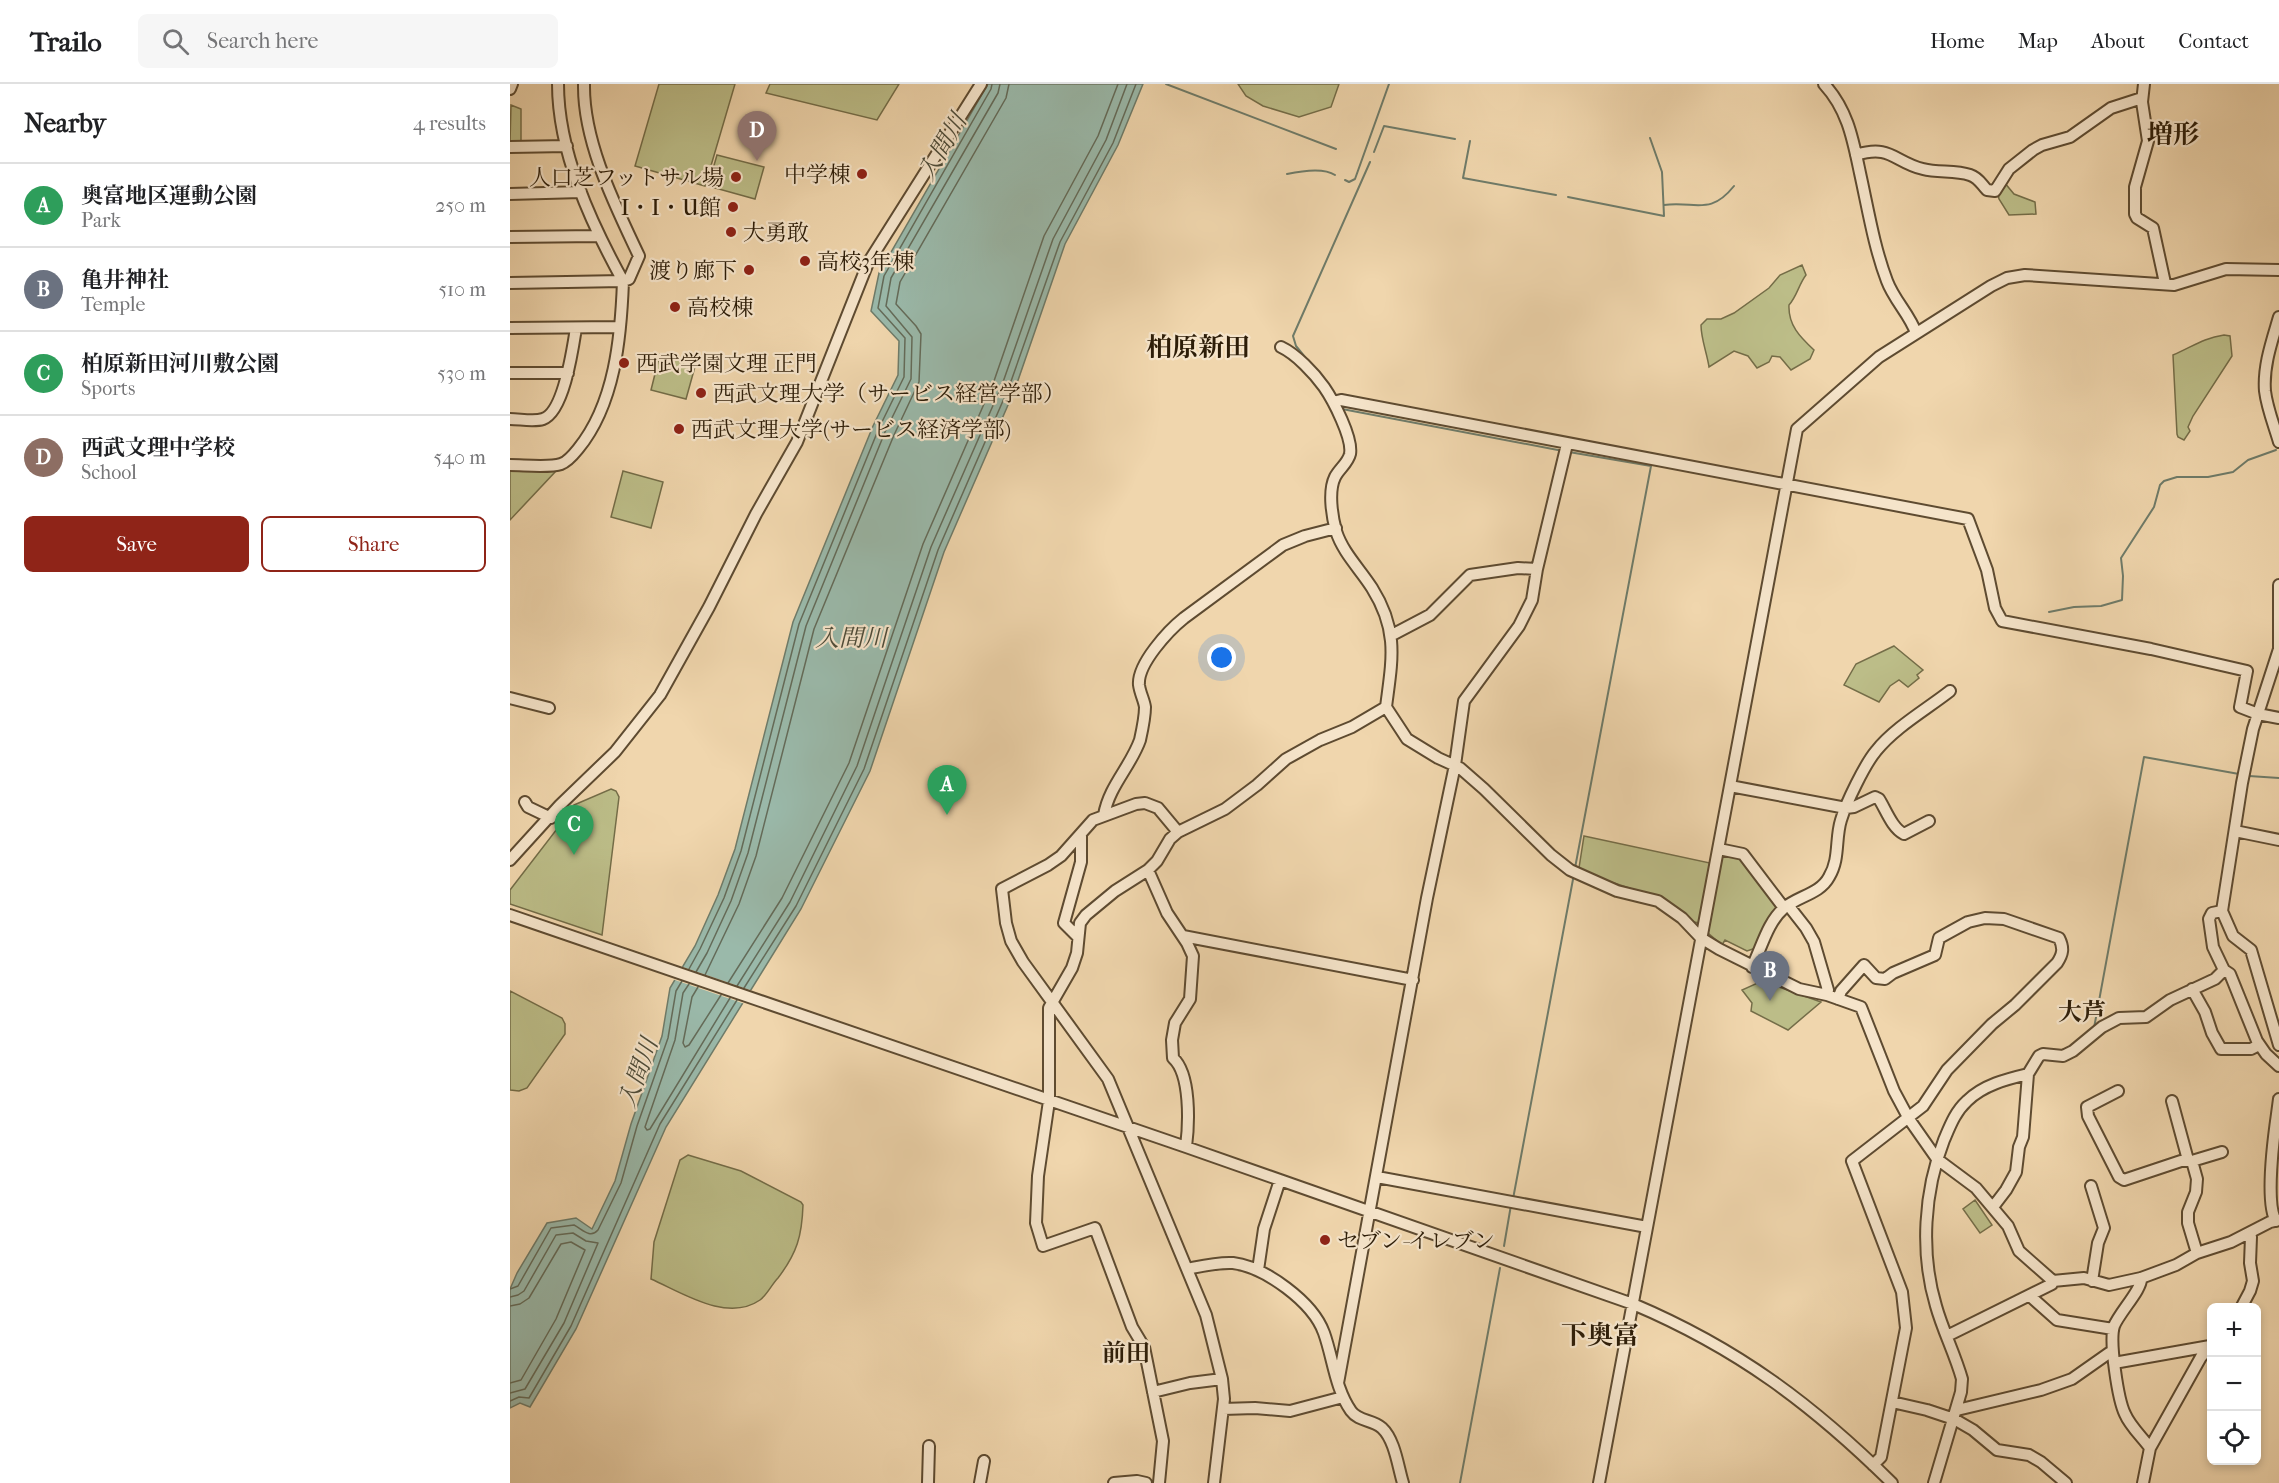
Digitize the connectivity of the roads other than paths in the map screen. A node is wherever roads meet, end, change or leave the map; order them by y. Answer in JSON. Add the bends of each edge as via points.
{"nodes":[{"id":1,"x":512,"y":84,"type":"edge"},
{"id":2,"x":558,"y":84,"type":"edge"},
{"id":3,"x":584,"y":84,"type":"edge"},
{"id":4,"x":981,"y":84,"type":"edge"},
{"id":5,"x":1824,"y":84,"type":"edge"},
{"id":6,"x":2144,"y":84,"type":"edge"},
{"id":7,"x":510,"y":89,"type":"edge"},
{"id":8,"x":2142,"y":98,"type":"junction"},
{"id":9,"x":567,"y":146,"type":"junction"},
{"id":10,"x":510,"y":147,"type":"edge"},
{"id":11,"x":1856,"y":155,"type":"junction"},
{"id":12,"x":581,"y":192,"type":"junction"},
{"id":13,"x":510,"y":194,"type":"edge"},
{"id":14,"x":598,"y":236,"type":"junction"},
{"id":15,"x":510,"y":237,"type":"edge"},
{"id":16,"x":2279,"y":270,"type":"edge"},
{"id":17,"x":622,"y":281,"type":"junction"},
{"id":18,"x":510,"y":283,"type":"edge"},
{"id":19,"x":2165,"y":283,"type":"junction"},
{"id":20,"x":2279,"y":317,"type":"edge"},
{"id":21,"x":620,"y":327,"type":"junction"},
{"id":22,"x":510,"y":328,"type":"edge"},
{"id":23,"x":576,"y":328,"type":"junction"},
{"id":24,"x":1916,"y":333,"type":"junction"},
{"id":25,"x":1281,"y":346,"type":"dead end"},
{"id":26,"x":510,"y":373,"type":"edge"},
{"id":27,"x":568,"y":373,"type":"junction"},
{"id":28,"x":1333,"y":402,"type":"junction"},
{"id":29,"x":510,"y":419,"type":"edge"},
{"id":30,"x":2279,"y":442,"type":"edge"},
{"id":31,"x":1566,"y":449,"type":"junction"},
{"id":32,"x":510,"y":465,"type":"edge"},
{"id":33,"x":1786,"y":484,"type":"junction"},
{"id":34,"x":1335,"y":528,"type":"junction"},
{"id":35,"x":1538,"y":569,"type":"junction"},
{"id":36,"x":2279,"y":585,"type":"edge"},
{"id":37,"x":1392,"y":635,"type":"junction"},
{"id":38,"x":2279,"y":649,"type":"edge"},
{"id":39,"x":1950,"y":690,"type":"dead end"},
{"id":40,"x":510,"y":698,"type":"edge"},
{"id":41,"x":1386,"y":707,"type":"junction"},
{"id":42,"x":549,"y":708,"type":"dead end"},
{"id":43,"x":2258,"y":714,"type":"junction"},
{"id":44,"x":2279,"y":718,"type":"edge"},
{"id":45,"x":1455,"y":765,"type":"junction"},
{"id":46,"x":1730,"y":786,"type":"junction"},
{"id":47,"x":525,"y":802,"type":"dead end"},
{"id":48,"x":1846,"y":808,"type":"junction"},
{"id":49,"x":1104,"y":814,"type":"junction"},
{"id":50,"x":551,"y":818,"type":"junction"},
{"id":51,"x":1929,"y":821,"type":"dead end"},
{"id":52,"x":2235,"y":831,"type":"junction"},
{"id":53,"x":1178,"y":832,"type":"junction"},
{"id":54,"x":1081,"y":836,"type":"junction"},
{"id":55,"x":2279,"y":840,"type":"edge"},
{"id":56,"x":1719,"y":849,"type":"junction"},
{"id":57,"x":510,"y":860,"type":"edge"},
{"id":58,"x":1148,"y":870,"type":"junction"},
{"id":59,"x":1786,"y":907,"type":"junction"},
{"id":60,"x":2222,"y":911,"type":"junction"},
{"id":61,"x":510,"y":915,"type":"edge"},
{"id":62,"x":1183,"y":936,"type":"junction"},
{"id":63,"x":1078,"y":937,"type":"junction"},
{"id":64,"x":1701,"y":938,"type":"junction"},
{"id":65,"x":1752,"y":967,"type":"junction"},
{"id":66,"x":2224,"y":970,"type":"junction"},
{"id":67,"x":1413,"y":980,"type":"junction"},
{"id":68,"x":2192,"y":989,"type":"junction"},
{"id":69,"x":1833,"y":997,"type":"junction"},
{"id":70,"x":1052,"y":1001,"type":"junction"},
{"id":71,"x":2259,"y":1045,"type":"junction"},
{"id":72,"x":2279,"y":1045,"type":"edge"},
{"id":73,"x":2279,"y":1065,"type":"edge"},
{"id":74,"x":2028,"y":1074,"type":"junction"},
{"id":75,"x":2118,"y":1091,"type":"dead end"},
{"id":76,"x":1044,"y":1099,"type":"junction"},
{"id":77,"x":2279,"y":1099,"type":"edge"},
{"id":78,"x":2172,"y":1101,"type":"dead end"},
{"id":79,"x":2278,"y":1114,"type":"edge"},
{"id":80,"x":1909,"y":1119,"type":"junction"},
{"id":81,"x":1127,"y":1128,"type":"junction"},
{"id":82,"x":1186,"y":1147,"type":"junction"},
{"id":83,"x":2222,"y":1152,"type":"dead end"},
{"id":84,"x":1937,"y":1159,"type":"junction"},
{"id":85,"x":2190,"y":1160,"type":"junction"},
{"id":86,"x":1377,"y":1177,"type":"junction"},
{"id":87,"x":1280,"y":1180,"type":"junction"},
{"id":88,"x":2091,"y":1186,"type":"dead end"},
{"id":89,"x":1994,"y":1207,"type":"junction"},
{"id":90,"x":1370,"y":1212,"type":"junction"},
{"id":91,"x":2277,"y":1220,"type":"edge"},
{"id":92,"x":1647,"y":1227,"type":"junction"},
{"id":93,"x":2249,"y":1233,"type":"junction"},
{"id":94,"x":2197,"y":1253,"type":"junction"},
{"id":95,"x":1187,"y":1269,"type":"junction"},
{"id":96,"x":1258,"y":1270,"type":"junction"},
{"id":97,"x":2141,"y":1278,"type":"junction"},
{"id":98,"x":2054,"y":1281,"type":"junction"},
{"id":99,"x":2092,"y":1281,"type":"junction"},
{"id":100,"x":2030,"y":1296,"type":"junction"},
{"id":101,"x":2244,"y":1303,"type":"edge"},
{"id":102,"x":1633,"y":1304,"type":"junction"},
{"id":103,"x":2113,"y":1329,"type":"junction"},
{"id":104,"x":1947,"y":1336,"type":"junction"},
{"id":105,"x":2207,"y":1346,"type":"edge"},
{"id":106,"x":2207,"y":1351,"type":"edge"},
{"id":107,"x":2113,"y":1358,"type":"junction"},
{"id":108,"x":1222,"y":1379,"type":"junction"},
{"id":109,"x":1338,"y":1383,"type":"junction"},
{"id":110,"x":1154,"y":1392,"type":"junction"},
{"id":111,"x":1343,"y":1397,"type":"junction"},
{"id":112,"x":1892,"y":1402,"type":"junction"},
{"id":113,"x":1223,"y":1409,"type":"junction"},
{"id":114,"x":1955,"y":1414,"type":"junction"},
{"id":115,"x":929,"y":1446,"type":"dead end"},
{"id":116,"x":2150,"y":1448,"type":"junction"},
{"id":117,"x":984,"y":1461,"type":"dead end"},
{"id":118,"x":1873,"y":1465,"type":"junction"},
{"id":119,"x":928,"y":1483,"type":"edge"},
{"id":120,"x":980,"y":1483,"type":"edge"},
{"id":121,"x":1114,"y":1483,"type":"edge"},
{"id":122,"x":1146,"y":1483,"type":"edge"},
{"id":123,"x":1159,"y":1483,"type":"edge"},
{"id":124,"x":1214,"y":1483,"type":"edge"},
{"id":125,"x":1403,"y":1483,"type":"edge"},
{"id":126,"x":1599,"y":1483,"type":"edge"},
{"id":127,"x":1892,"y":1483,"type":"edge"},
{"id":128,"x":1934,"y":1483,"type":"edge"},
{"id":129,"x":2066,"y":1483,"type":"edge"},
{"id":130,"x":2143,"y":1483,"type":"edge"}],
"edges":[{"from":1,"to":7,"type":"street"},
{"from":2,"to":9,"type":"street"},
{"from":3,"to":17,"type":"street","via":[[585,107],[602,172],[639,256],[629,279]]},
{"from":4,"to":50,"type":"street","via":[[868,263],[797,442],[669,681],[622,744]]},
{"from":5,"to":11,"type":"street","via":[[1840,103]]},
{"from":6,"to":8,"type":"street"},
{"from":8,"to":11,"type":"street","via":[[2106,111],[2070,137],[2033,150],[2009,169],[1995,191],[1987,190],[1981,181],[1968,174],[1924,169],[1884,152]]},
{"from":8,"to":19,"type":"street","via":[[2148,141],[2135,187],[2135,214],[2153,228]]},
{"from":9,"to":10,"type":"street"},
{"from":9,"to":12,"type":"street"},
{"from":11,"to":24,"type":"street","via":[[1886,279]]},
{"from":12,"to":13,"type":"street"},
{"from":12,"to":14,"type":"street"},
{"from":14,"to":15,"type":"street"},
{"from":14,"to":17,"type":"street"},
{"from":16,"to":19,"type":"street","via":[[2226,269],[2184,284]]},
{"from":17,"to":18,"type":"street"},
{"from":17,"to":21,"type":"street"},
{"from":19,"to":24,"type":"street","via":[[2016,276],[1991,286]]},
{"from":20,"to":30,"type":"street","via":[[2268,357],[2265,392]]},
{"from":21,"to":23,"type":"street"},
{"from":21,"to":32,"type":"street","via":[[605,399],[574,455],[562,464]]},
{"from":22,"to":23,"type":"street"},
{"from":23,"to":27,"type":"street"},
{"from":24,"to":33,"type":"street","via":[[1879,357],[1797,429]]},
{"from":25,"to":28,"type":"street","via":[[1324,386]]},
{"from":26,"to":27,"type":"street"},
{"from":27,"to":29,"type":"street","via":[[549,416]]},
{"from":28,"to":31,"type":"street","via":[[1341,400]]},
{"from":28,"to":34,"type":"street","via":[[1350,452],[1334,479]]},
{"from":31,"to":33,"type":"street"},
{"from":31,"to":35,"type":"street"},
{"from":33,"to":43,"type":"street","via":[[1968,519],[2002,621],[2247,671],[2240,707]]},
{"from":33,"to":46,"type":"street"},
{"from":34,"to":37,"type":"street","via":[[1372,588]]},
{"from":34,"to":49,"type":"street","via":[[1283,545],[1172,628],[1142,670],[1138,682],[1145,707],[1139,740],[1108,798]]},
{"from":35,"to":37,"type":"street","via":[[1518,567],[1470,575],[1430,615]]},
{"from":35,"to":45,"type":"street","via":[[1528,610],[1464,701]]},
{"from":36,"to":38,"type":"street"},
{"from":37,"to":41,"type":"street"},
{"from":38,"to":43,"type":"street"},
{"from":39,"to":48,"type":"street","via":[[1876,750]]},
{"from":40,"to":42,"type":"street"},
{"from":41,"to":45,"type":"street","via":[[1407,739]]},
{"from":41,"to":53,"type":"street","via":[[1286,759],[1225,809]]},
{"from":43,"to":44,"type":"street"},
{"from":43,"to":52,"type":"street"},
{"from":45,"to":64,"type":"street","via":[[1573,871],[1617,891],[1658,901]]},
{"from":45,"to":67,"type":"street"},
{"from":46,"to":48,"type":"street"},
{"from":46,"to":56,"type":"street"},
{"from":47,"to":50,"type":"street"},
{"from":48,"to":51,"type":"street","via":[[1870,798],[1880,799],[1905,834]]},
{"from":48,"to":59,"type":"street","via":[[1829,878]]},
{"from":49,"to":53,"type":"street","via":[[1145,803],[1163,813]]},
{"from":49,"to":54,"type":"street","via":[[1093,820]]},
{"from":50,"to":57,"type":"street"},
{"from":52,"to":55,"type":"street"},
{"from":52,"to":60,"type":"street"},
{"from":53,"to":58,"type":"street"},
{"from":54,"to":63,"type":"street","via":[[1081,862],[1064,923]]},
{"from":54,"to":70,"type":"street","via":[[1048,865],[1002,889],[1011,941]]},
{"from":56,"to":59,"type":"street","via":[[1743,854]]},
{"from":56,"to":64,"type":"street"},
{"from":58,"to":62,"type":"street","via":[[1167,913]]},
{"from":58,"to":63,"type":"street","via":[[1086,915]]},
{"from":59,"to":65,"type":"street","via":[[1769,927]]},
{"from":59,"to":69,"type":"street","via":[[1814,942]]},
{"from":60,"to":66,"type":"street","via":[[2209,918],[2209,929]]},
{"from":60,"to":72,"type":"street","via":[[2233,936],[2251,950]]},
{"from":61,"to":76,"type":"street"},
{"from":62,"to":67,"type":"street"},
{"from":62,"to":82,"type":"street","via":[[1193,956],[1192,984],[1190,999],[1174,1023],[1172,1040],[1173,1058],[1179,1063],[1188,1107]]},
{"from":63,"to":70,"type":"street","via":[[1072,968]]},
{"from":64,"to":65,"type":"street"},
{"from":64,"to":92,"type":"street"},
{"from":65,"to":69,"type":"street","via":[[1799,989]]},
{"from":66,"to":68,"type":"street","via":[[2215,979]]},
{"from":66,"to":71,"type":"street","via":[[2230,974]]},
{"from":67,"to":86,"type":"street"},
{"from":68,"to":71,"type":"street","via":[[2221,1049],[2251,1049]]},
{"from":68,"to":74,"type":"street","via":[[2146,1017],[2119,1018],[2063,1056],[2038,1056]]},
{"from":69,"to":80,"type":"street","via":[[1861,1007]]},
{"from":69,"to":80,"type":"street","via":[[1864,965],[1876,978],[1885,979],[1935,955],[1939,938],[1977,919],[2004,919],[2059,938],[2063,949],[2057,963],[1979,1036],[1947,1070],[1928,1102]]},
{"from":70,"to":76,"type":"street"},
{"from":70,"to":81,"type":"street","via":[[1108,1079]]},
{"from":71,"to":73,"type":"street"},
{"from":74,"to":84,"type":"street","via":[[1981,1090],[1967,1101],[1957,1113]]},
{"from":74,"to":89,"type":"street","via":[[2016,1172]]},
{"from":75,"to":85,"type":"street","via":[[2087,1107],[2086,1112],[2119,1177],[2124,1180]]},
{"from":76,"to":81,"type":"street"},
{"from":76,"to":110,"type":"street","via":[[1036,1223],[1043,1246],[1095,1228],[1132,1327],[1144,1347]]},
{"from":77,"to":79,"type":"street"},
{"from":78,"to":85,"type":"street"},
{"from":79,"to":91,"type":"street","via":[[2271,1183],[2272,1215]]},
{"from":80,"to":84,"type":"street"},
{"from":80,"to":112,"type":"street","via":[[1851,1161],[1902,1292],[1906,1328]]},
{"from":81,"to":82,"type":"street"},
{"from":81,"to":95,"type":"street"},
{"from":82,"to":87,"type":"street"},
{"from":83,"to":85,"type":"street"},
{"from":84,"to":89,"type":"street"},
{"from":84,"to":104,"type":"street","via":[[1930,1185],[1927,1246],[1935,1305]]},
{"from":85,"to":94,"type":"street","via":[[2197,1179],[2188,1223]]},
{"from":86,"to":90,"type":"street"},
{"from":86,"to":92,"type":"street"},
{"from":87,"to":90,"type":"street"},
{"from":87,"to":96,"type":"street","via":[[1264,1228]]},
{"from":88,"to":99,"type":"street","via":[[2104,1228]]},
{"from":89,"to":98,"type":"street","via":[[2019,1251]]},
{"from":90,"to":102,"type":"street"},
{"from":90,"to":109,"type":"street"},
{"from":91,"to":93,"type":"street"},
{"from":92,"to":102,"type":"street"},
{"from":93,"to":94,"type":"street"},
{"from":93,"to":101,"type":"street","via":[[2253,1281]]},
{"from":94,"to":97,"type":"street"},
{"from":95,"to":96,"type":"street","via":[[1231,1263]]},
{"from":95,"to":108,"type":"street","via":[[1206,1315]]},
{"from":96,"to":109,"type":"street","via":[[1281,1284],[1315,1317],[1323,1330]]},
{"from":97,"to":99,"type":"street","via":[[2109,1286]]},
{"from":97,"to":103,"type":"street","via":[[2139,1290],[2122,1310]]},
{"from":98,"to":99,"type":"street"},
{"from":98,"to":100,"type":"street"},
{"from":100,"to":103,"type":"street","via":[[2057,1320]]},
{"from":100,"to":104,"type":"street"},
{"from":102,"to":118,"type":"street","via":[[1689,1329],[1760,1371],[1834,1428]]},
{"from":102,"to":126,"type":"street"},
{"from":103,"to":107,"type":"street"},
{"from":104,"to":114,"type":"street","via":[[1962,1379]]},
{"from":105,"to":107,"type":"street"},
{"from":106,"to":116,"type":"street"},
{"from":107,"to":114,"type":"street","via":[[2109,1353],[2072,1379],[2041,1390]]},
{"from":107,"to":116,"type":"street","via":[[2124,1413]]},
{"from":108,"to":110,"type":"street"},
{"from":108,"to":113,"type":"street"},
{"from":109,"to":111,"type":"street"},
{"from":110,"to":123,"type":"street","via":[[1163,1441]]},
{"from":111,"to":113,"type":"street","via":[[1290,1411]]},
{"from":111,"to":125,"type":"street","via":[[1352,1413],[1382,1428],[1389,1438]]},
{"from":112,"to":114,"type":"street"},
{"from":112,"to":118,"type":"street","via":[[1881,1457]]},
{"from":113,"to":124,"type":"street"},
{"from":114,"to":128,"type":"street"},
{"from":114,"to":129,"type":"street","via":[[1997,1450],[2029,1455]]},
{"from":115,"to":119,"type":"street"},
{"from":116,"to":130,"type":"street"},
{"from":117,"to":120,"type":"street"},
{"from":118,"to":127,"type":"street"},
{"from":121,"to":122,"type":"street"}]}
